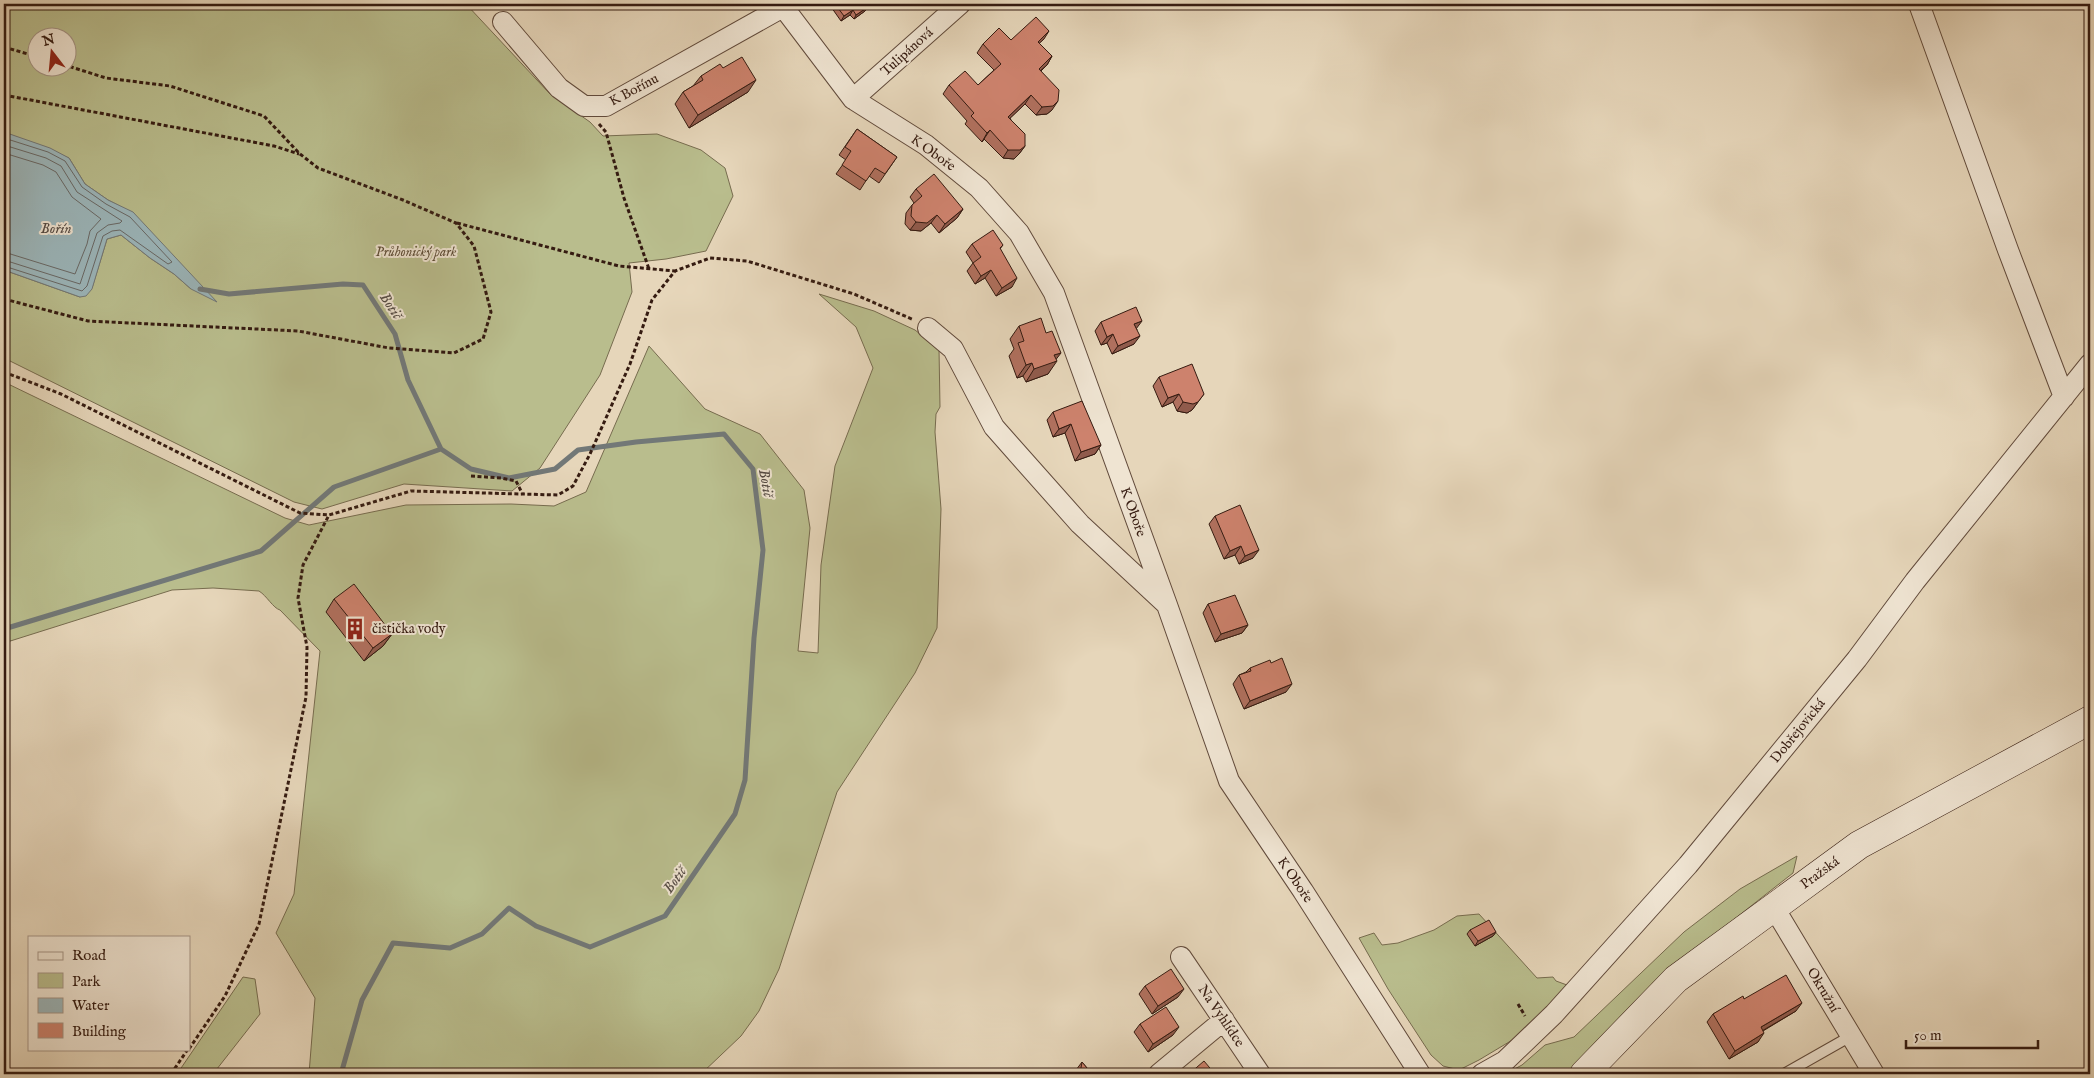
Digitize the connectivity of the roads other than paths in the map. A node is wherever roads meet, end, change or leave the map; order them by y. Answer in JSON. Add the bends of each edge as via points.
{"nodes":[{"id":1,"x":960,"y":4,"type":"edge"},
{"id":2,"x":1919,"y":4,"type":"edge"},
{"id":3,"x":782,"y":5,"type":"edge"},
{"id":4,"x":503,"y":22,"type":"dead end"},
{"id":5,"x":853,"y":100,"type":"junction"},
{"id":6,"x":928,"y":328,"type":"road end"},
{"id":7,"x":2090,"y":364,"type":"edge"},
{"id":8,"x":2064,"y":398,"type":"junction"},
{"id":9,"x":1167,"y":605,"type":"junction"},
{"id":10,"x":2090,"y":720,"type":"edge"},
{"id":11,"x":1773,"y":906,"type":"junction"},
{"id":12,"x":1182,"y":957,"type":"dead end"},
{"id":13,"x":1224,"y":1020,"type":"junction"},
{"id":14,"x":1851,"y":1036,"type":"junction"},
{"id":15,"x":1159,"y":1074,"type":"edge"},
{"id":16,"x":1260,"y":1074,"type":"edge"},
{"id":17,"x":1420,"y":1074,"type":"edge"},
{"id":18,"x":1482,"y":1074,"type":"edge"},
{"id":19,"x":1584,"y":1074,"type":"edge"},
{"id":20,"x":1784,"y":1074,"type":"edge"},
{"id":21,"x":1874,"y":1074,"type":"edge"}],
"edges":[{"from":1,"to":5,"type":"street","name":"Tulipánová"},
{"from":2,"to":8,"type":"street"},
{"from":3,"to":4,"type":"street","name":"K Bořínu","via":[[606,106],[584,106],[559,88]]},
{"from":3,"to":5,"type":"street","name":"K Oboře"},
{"from":5,"to":9,"type":"street","name":"K Oboře","via":[[926,145],[979,188],[1019,233],[1054,293]]},
{"from":6,"to":9,"type":"street","via":[[953,349],[994,427],[1008,444],[1080,524]]},
{"from":7,"to":8,"type":"street","name":"Dobřejovická"},
{"from":8,"to":18,"type":"street","name":"Dobřejovická","via":[[1688,865],[1554,1014],[1504,1061]]},
{"from":9,"to":17,"type":"street","name":"K Oboře","via":[[1229,782]]},
{"from":10,"to":11,"type":"main road","name":"Pražská","via":[[1859,845]]},
{"from":11,"to":14,"type":"street","name":"Okružní"},
{"from":11,"to":19,"type":"main road","name":"Pražská","via":[[1676,979]]},
{"from":12,"to":13,"type":"street","name":"Na Vyhlídce"},
{"from":13,"to":15,"type":"street"},
{"from":13,"to":16,"type":"street","name":"Na Vyhlídce"},
{"from":14,"to":20,"type":"lane"},
{"from":14,"to":21,"type":"street","name":"Okružní"}]}
